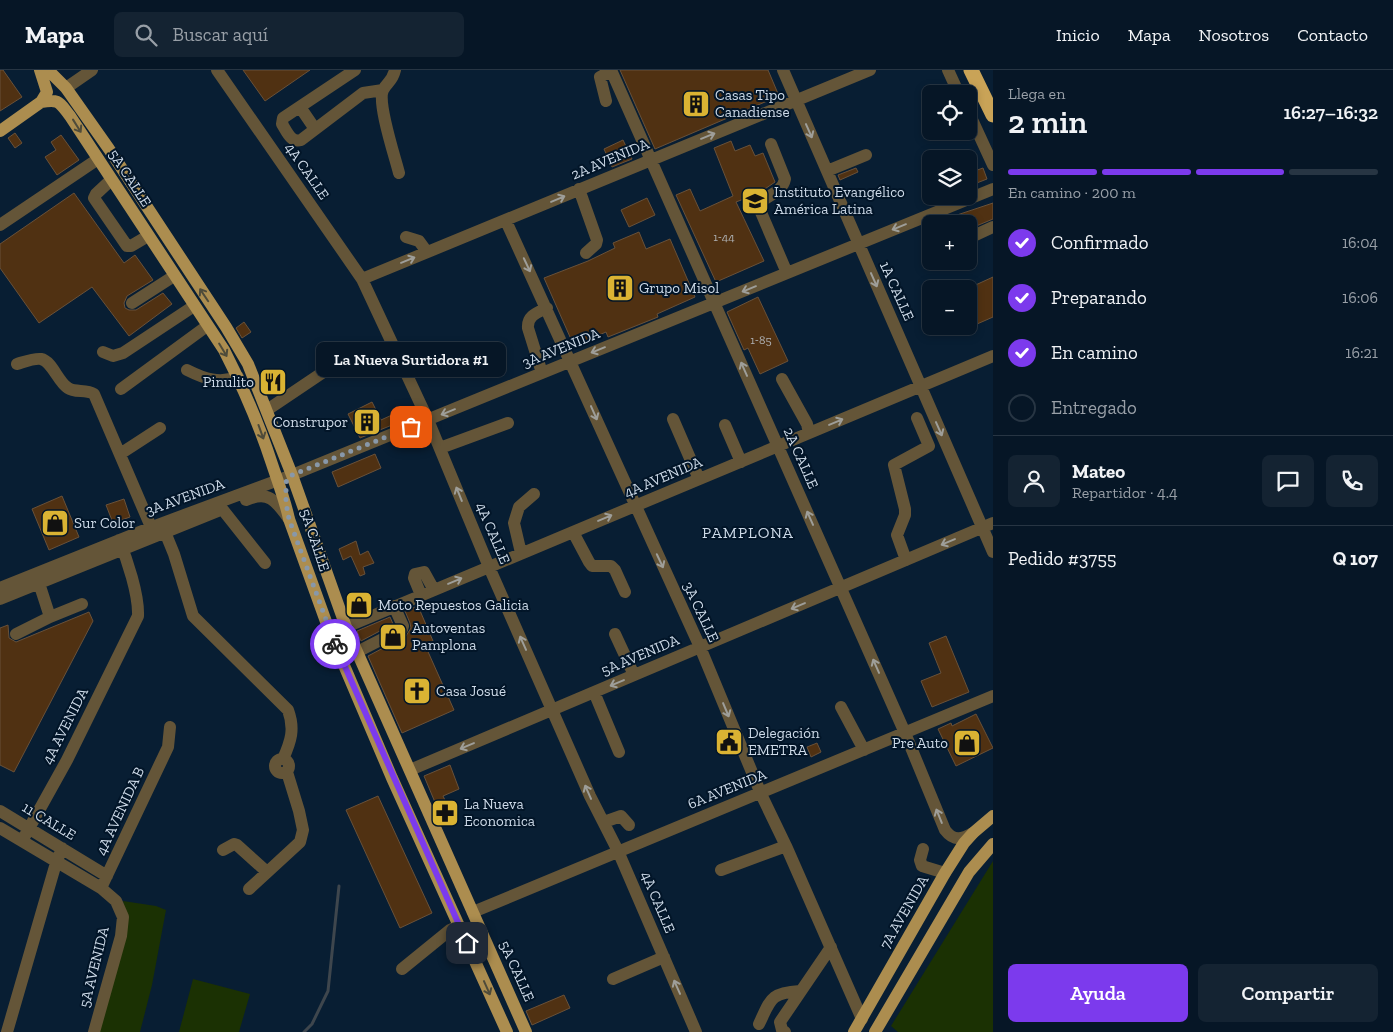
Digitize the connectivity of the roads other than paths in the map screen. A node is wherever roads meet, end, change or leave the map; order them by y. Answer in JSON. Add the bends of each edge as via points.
{"nodes":[{"id":1,"x":40,"y":70,"type":"edge"},
{"id":2,"x":48,"y":70,"type":"edge"},
{"id":3,"x":92,"y":70,"type":"edge"},
{"id":4,"x":217,"y":70,"type":"edge"},
{"id":5,"x":355,"y":70,"type":"edge"},
{"id":6,"x":395,"y":70,"type":"edge"},
{"id":7,"x":611,"y":70,"type":"edge"},
{"id":8,"x":783,"y":70,"type":"edge"},
{"id":9,"x":870,"y":70,"type":"edge"},
{"id":10,"x":948,"y":70,"type":"edge"},
{"id":11,"x":971,"y":70,"type":"edge"},
{"id":12,"x":955,"y":85,"type":"edge"},
{"id":13,"x":66,"y":88,"type":"junction"},
{"id":14,"x":383,"y":90,"type":"junction"},
{"id":15,"x":796,"y":101,"type":"junction"},
{"id":16,"x":42,"y":102,"type":"junction"},
{"id":17,"x":606,"y":102,"type":"dead end"},
{"id":18,"x":300,"y":107,"type":"junction"},
{"id":19,"x":993,"y":115,"type":"edge"},
{"id":20,"x":315,"y":129,"type":"junction"},
{"id":21,"x":977,"y":130,"type":"edge"},
{"id":22,"x":0,"y":131,"type":"edge"},
{"id":23,"x":771,"y":144,"type":"dead end"},
{"id":24,"x":866,"y":155,"type":"dead end"},
{"id":25,"x":98,"y":159,"type":"junction"},
{"id":26,"x":650,"y":159,"type":"junction"},
{"id":27,"x":993,"y":164,"type":"edge"},
{"id":28,"x":827,"y":171,"type":"junction"},
{"id":29,"x":399,"y":174,"type":"dead end"},
{"id":30,"x":111,"y":180,"type":"junction"},
{"id":31,"x":579,"y":189,"type":"junction"},
{"id":32,"x":993,"y":189,"type":"edge"},
{"id":33,"x":506,"y":221,"type":"junction"},
{"id":34,"x":0,"y":225,"type":"edge"},
{"id":35,"x":993,"y":227,"type":"edge"},
{"id":36,"x":977,"y":234,"type":"edge"},
{"id":37,"x":148,"y":236,"type":"junction"},
{"id":38,"x":406,"y":237,"type":"dead end"},
{"id":39,"x":858,"y":244,"type":"junction"},
{"id":40,"x":428,"y":252,"type":"junction"},
{"id":41,"x":586,"y":253,"type":"dead end"},
{"id":42,"x":787,"y":273,"type":"junction"},
{"id":43,"x":174,"y":276,"type":"junction"},
{"id":44,"x":362,"y":279,"type":"junction"},
{"id":45,"x":132,"y":302,"type":"dead end"},
{"id":46,"x":714,"y":303,"type":"junction"},
{"id":47,"x":194,"y":306,"type":"junction"},
{"id":48,"x":547,"y":308,"type":"junction"},
{"id":49,"x":208,"y":326,"type":"junction"},
{"id":50,"x":103,"y":352,"type":"dead end"},
{"id":51,"x":993,"y":356,"type":"edge"},
{"id":52,"x":336,"y":361,"type":"dead end"},
{"id":53,"x":571,"y":361,"type":"junction"},
{"id":54,"x":17,"y":364,"type":"dead end"},
{"id":55,"x":188,"y":370,"type":"dead end"},
{"id":56,"x":542,"y":373,"type":"junction"},
{"id":57,"x":782,"y":379,"type":"dead end"},
{"id":58,"x":241,"y":382,"type":"junction"},
{"id":59,"x":256,"y":382,"type":"junction"},
{"id":60,"x":921,"y":386,"type":"junction"},
{"id":61,"x":120,"y":388,"type":"dead end"},
{"id":62,"x":267,"y":410,"type":"junction"},
{"id":63,"x":917,"y":418,"type":"dead end"},
{"id":64,"x":673,"y":419,"type":"dead end"},
{"id":65,"x":428,"y":420,"type":"junction"},
{"id":66,"x":508,"y":423,"type":"dead end"},
{"id":67,"x":724,"y":424,"type":"dead end"},
{"id":68,"x":160,"y":428,"type":"dead end"},
{"id":69,"x":809,"y":433,"type":"junction"},
{"id":70,"x":778,"y":446,"type":"junction"},
{"id":71,"x":440,"y":448,"type":"junction"},
{"id":72,"x":120,"y":454,"type":"junction"},
{"id":73,"x":741,"y":462,"type":"junction"},
{"id":74,"x":292,"y":475,"type":"junction"},
{"id":75,"x":699,"y":479,"type":"junction"},
{"id":76,"x":278,"y":480,"type":"junction"},
{"id":77,"x":534,"y":494,"type":"dead end"},
{"id":78,"x":286,"y":503,"type":"junction"},
{"id":79,"x":635,"y":506,"type":"junction"},
{"id":80,"x":223,"y":510,"type":"junction"},
{"id":81,"x":289,"y":519,"type":"junction"},
{"id":82,"x":988,"y":526,"type":"edge"},
{"id":83,"x":157,"y":532,"type":"junction"},
{"id":84,"x":573,"y":532,"type":"junction"},
{"id":85,"x":121,"y":545,"type":"junction"},
{"id":86,"x":993,"y":552,"type":"edge"},
{"id":87,"x":521,"y":554,"type":"junction"},
{"id":88,"x":906,"y":560,"type":"junction"},
{"id":89,"x":265,"y":563,"type":"dead end"},
{"id":90,"x":489,"y":567,"type":"junction"},
{"id":91,"x":39,"y":583,"type":"junction"},
{"id":92,"x":0,"y":588,"type":"edge"},
{"id":93,"x":841,"y":588,"type":"junction"},
{"id":94,"x":434,"y":590,"type":"junction"},
{"id":95,"x":625,"y":592,"type":"dead end"},
{"id":96,"x":421,"y":595,"type":"junction"},
{"id":97,"x":0,"y":599,"type":"edge"},
{"id":98,"x":82,"y":604,"type":"dead end"},
{"id":99,"x":394,"y":606,"type":"junction"},
{"id":100,"x":50,"y":617,"type":"junction"},
{"id":101,"x":346,"y":627,"type":"junction"},
{"id":102,"x":16,"y":634,"type":"dead end"},
{"id":103,"x":615,"y":634,"type":"dead end"},
{"id":104,"x":700,"y":647,"type":"junction"},
{"id":105,"x":357,"y":652,"type":"junction"},
{"id":106,"x":634,"y":675,"type":"junction"},
{"id":107,"x":594,"y":692,"type":"junction"},
{"id":108,"x":993,"y":696,"type":"edge"},
{"id":109,"x":841,"y":707,"type":"dead end"},
{"id":110,"x":553,"y":710,"type":"junction"},
{"id":111,"x":170,"y":727,"type":"dead end"},
{"id":112,"x":905,"y":733,"type":"junction"},
{"id":113,"x":864,"y":750,"type":"junction"},
{"id":114,"x":619,"y":752,"type":"dead end"},
{"id":115,"x":410,"y":770,"type":"junction"},
{"id":116,"x":761,"y":794,"type":"junction"},
{"id":117,"x":0,"y":811,"type":"edge"},
{"id":118,"x":993,"y":816,"type":"edge"},
{"id":119,"x":604,"y":822,"type":"junction"},
{"id":120,"x":629,"y":825,"type":"dead end"},
{"id":121,"x":0,"y":828,"type":"edge"},
{"id":122,"x":30,"y":828,"type":"junction"},
{"id":123,"x":973,"y":833,"type":"junction"},
{"id":124,"x":22,"y":841,"type":"junction"},
{"id":125,"x":993,"y":844,"type":"edge"},
{"id":126,"x":786,"y":846,"type":"junction"},
{"id":127,"x":62,"y":848,"type":"junction"},
{"id":128,"x":923,"y":849,"type":"dead end"},
{"id":129,"x":223,"y":850,"type":"dead end"},
{"id":130,"x":618,"y":851,"type":"junction"},
{"id":131,"x":56,"y":862,"type":"junction"},
{"id":132,"x":721,"y":870,"type":"dead end"},
{"id":133,"x":267,"y":872,"type":"junction"},
{"id":134,"x":945,"y":873,"type":"junction"},
{"id":135,"x":107,"y":876,"type":"junction"},
{"id":136,"x":100,"y":888,"type":"junction"},
{"id":137,"x":249,"y":889,"type":"dead end"},
{"id":138,"x":473,"y":912,"type":"junction"},
{"id":139,"x":459,"y":926,"type":"junction"},
{"id":140,"x":831,"y":947,"type":"junction"},
{"id":141,"x":664,"y":957,"type":"junction"},
{"id":142,"x":402,"y":969,"type":"dead end"},
{"id":143,"x":613,"y":979,"type":"dead end"},
{"id":144,"x":800,"y":991,"type":"junction"},
{"id":145,"x":862,"y":1019,"type":"junction"},
{"id":146,"x":759,"y":1024,"type":"dead end"},
{"id":147,"x":7,"y":1032,"type":"edge"},
{"id":148,"x":94,"y":1032,"type":"edge"},
{"id":149,"x":506,"y":1032,"type":"edge"},
{"id":150,"x":526,"y":1032,"type":"edge"},
{"id":151,"x":696,"y":1032,"type":"edge"},
{"id":152,"x":785,"y":1032,"type":"edge"},
{"id":153,"x":854,"y":1032,"type":"edge"},
{"id":154,"x":875,"y":1032,"type":"edge"}],
"edges":[{"from":1,"to":16,"type":"main road","via":[[47,92]]},
{"from":2,"to":13,"type":"main road","name":"5A CALLE"},
{"from":3,"to":13,"type":"street"},
{"from":4,"to":44,"type":"street","name":"4A CALLE"},
{"from":5,"to":18,"type":"street"},
{"from":6,"to":14,"type":"street","via":[[393,80]]},
{"from":7,"to":17,"type":"street","via":[[600,77]]},
{"from":7,"to":26,"type":"street","name":"2A CALLE"},
{"from":8,"to":15,"type":"street","name":"1A CALLE"},
{"from":9,"to":15,"type":"street","name":"2A AVENIDA"},
{"from":10,"to":12,"type":"street"},
{"from":11,"to":19,"type":"highway"},
{"from":59,"to":13,"type":"main road","name":"5A CALLE","one_way":true,"via":[[226,327]]},
{"from":14,"to":20,"type":"street","via":[[363,94]]},
{"from":14,"to":29,"type":"street","via":[[382,107]]},
{"from":26,"to":15,"type":"street","name":"2A AVENIDA","one_way":true},
{"from":15,"to":28,"type":"street","name":"1A CALLE","one_way":true},
{"from":16,"to":22,"type":"main road"},
{"from":16,"to":25,"type":"main road","name":"5A CALLE","one_way":true,"via":[[60,102]]},
{"from":18,"to":20,"type":"street"},
{"from":18,"to":20,"type":"street","via":[[282,121],[292,140],[297,142]]},
{"from":21,"to":27,"type":"street"},
{"from":23,"to":42,"type":"street","via":[[786,179],[781,188],[763,200],[760,210]]},
{"from":24,"to":28,"type":"street"},
{"from":25,"to":30,"type":"main road","name":"5A CALLE"},
{"from":25,"to":34,"type":"street"},
{"from":26,"to":31,"type":"street","name":"2A AVENIDA"},
{"from":26,"to":46,"type":"street","name":"2A CALLE"},
{"from":28,"to":39,"type":"street","name":"1A CALLE"},
{"from":30,"to":37,"type":"main road","name":"5A CALLE"},
{"from":30,"to":37,"type":"street","via":[[94,198],[127,246]]},
{"from":33,"to":31,"type":"street","name":"2A AVENIDA","one_way":true},
{"from":31,"to":41,"type":"street","via":[[597,240]]},
{"from":32,"to":39,"type":"street","name":"3A AVENIDA","one_way":true},
{"from":33,"to":40,"type":"street","name":"2A AVENIDA"},
{"from":33,"to":48,"type":"street","name":"3A CALLE","one_way":true},
{"from":35,"to":36,"type":"street"},
{"from":37,"to":43,"type":"main road","name":"5A CALLE"},
{"from":38,"to":40,"type":"street","via":[[419,241]]},
{"from":39,"to":42,"type":"street","name":"3A AVENIDA"},
{"from":39,"to":60,"type":"street","name":"1A CALLE","one_way":true},
{"from":44,"to":40,"type":"street","name":"2A AVENIDA","one_way":true},
{"from":42,"to":46,"type":"street","name":"3A AVENIDA","one_way":true},
{"from":43,"to":45,"type":"street"},
{"from":43,"to":47,"type":"main road","name":"5A CALLE"},
{"from":44,"to":65,"type":"street","name":"4A CALLE"},
{"from":46,"to":53,"type":"street","name":"3A AVENIDA","one_way":true},
{"from":70,"to":46,"type":"street","name":"2A CALLE","one_way":true},
{"from":47,"to":49,"type":"main road","name":"5A CALLE"},
{"from":47,"to":50,"type":"street","via":[[123,353],[113,356]]},
{"from":48,"to":53,"type":"street","name":"3A CALLE"},
{"from":48,"to":56,"type":"street","via":[[537,312],[528,322]]},
{"from":49,"to":58,"type":"main road","name":"5A CALLE","one_way":true},
{"from":49,"to":61,"type":"street"},
{"from":51,"to":60,"type":"street","name":"4A AVENIDA"},
{"from":52,"to":62,"type":"street"},
{"from":53,"to":56,"type":"street","name":"3A AVENIDA"},
{"from":53,"to":79,"type":"street","name":"3A CALLE","one_way":true},
{"from":54,"to":72,"type":"street","via":[[42,359],[70,390],[89,390],[94,394]]},
{"from":55,"to":58,"type":"street","via":[[206,379]]},
{"from":56,"to":65,"type":"street","name":"3A AVENIDA","one_way":true},
{"from":57,"to":69,"type":"street"},
{"from":58,"to":59,"type":"main road"},
{"from":58,"to":76,"type":"main road","name":"5A CALLE","one_way":true},
{"from":59,"to":62,"type":"main road","name":"5A CALLE"},
{"from":69,"to":60,"type":"street","name":"4A AVENIDA","one_way":true},
{"from":60,"to":82,"type":"street","name":"1A CALLE","one_way":true},
{"from":62,"to":74,"type":"main road","name":"5A CALLE"},
{"from":63,"to":88,"type":"street","via":[[928,446],[894,465],[905,509],[897,534]]},
{"from":64,"to":75,"type":"street"},
{"from":65,"to":71,"type":"street","name":"4A CALLE"},
{"from":65,"to":74,"type":"street","name":"3A AVENIDA"},
{"from":66,"to":71,"type":"street"},
{"from":67,"to":73,"type":"street"},
{"from":68,"to":72,"type":"street"},
{"from":69,"to":70,"type":"street","name":"4A AVENIDA"},
{"from":70,"to":73,"type":"street","name":"4A AVENIDA"},
{"from":93,"to":70,"type":"street","name":"2A CALLE","one_way":true},
{"from":90,"to":71,"type":"street","name":"4A CALLE","one_way":true},
{"from":72,"to":83,"type":"street","via":[[142,509]]},
{"from":73,"to":75,"type":"street","name":"4A AVENIDA"},
{"from":74,"to":76,"type":"street","name":"3A AVENIDA"},
{"from":74,"to":78,"type":"street","via":[[286,482]]},
{"from":74,"to":101,"type":"main road","name":"5A CALLE"},
{"from":75,"to":79,"type":"street","name":"4A AVENIDA"},
{"from":76,"to":78,"type":"main road","name":"5A CALLE"},
{"from":76,"to":83,"type":"street","name":"3A AVENIDA"},
{"from":77,"to":87,"type":"street","via":[[519,508],[514,523]]},
{"from":78,"to":81,"type":"main road","name":"5A CALLE"},
{"from":84,"to":79,"type":"street","name":"4A AVENIDA","one_way":true},
{"from":79,"to":104,"type":"street","name":"3A CALLE","one_way":true},
{"from":80,"to":81,"type":"street","name":"3A AVENIDA","via":[[254,496],[265,495],[272,498]]},
{"from":80,"to":83,"type":"street","name":"3A AVENIDA"},
{"from":80,"to":89,"type":"street"},
{"from":81,"to":139,"type":"main road","name":"5A CALLE","via":[[329,630]]},
{"from":82,"to":86,"type":"street","name":"1A CALLE"},
{"from":82,"to":88,"type":"street","name":"5A AVENIDA","one_way":true},
{"from":83,"to":85,"type":"street","name":"3A AVENIDA"},
{"from":83,"to":133,"type":"street","via":[[174,554],[193,616],[288,710],[292,720],[292,739],[285,765],[303,830],[300,842]]},
{"from":84,"to":87,"type":"street","name":"4A AVENIDA"},
{"from":84,"to":95,"type":"street","via":[[592,566],[611,566]]},
{"from":85,"to":91,"type":"street","name":"3A AVENIDA"},
{"from":85,"to":92,"type":"street","name":"3A AVENIDA"},
{"from":85,"to":122,"type":"street","name":"4A AVENIDA","via":[[138,616]]},
{"from":87,"to":90,"type":"street","name":"4A AVENIDA"},
{"from":88,"to":93,"type":"street","name":"5A AVENIDA"},
{"from":94,"to":90,"type":"street","name":"4A AVENIDA","one_way":true},
{"from":110,"to":90,"type":"street","name":"4A CALLE","one_way":true},
{"from":91,"to":97,"type":"street","name":"3A AVENIDA"},
{"from":91,"to":100,"type":"street"},
{"from":93,"to":104,"type":"street","name":"5A AVENIDA","one_way":true},
{"from":112,"to":93,"type":"street","name":"2A CALLE","one_way":true},
{"from":94,"to":96,"type":"street","name":"4A AVENIDA"},
{"from":94,"to":96,"type":"street","via":[[424,572],[415,574]]},
{"from":96,"to":99,"type":"street","name":"4A AVENIDA"},
{"from":98,"to":100,"type":"street"},
{"from":99,"to":101,"type":"street","name":"4A AVENIDA"},
{"from":99,"to":105,"type":"street","via":[[402,629]]},
{"from":100,"to":102,"type":"street"},
{"from":101,"to":105,"type":"main road","name":"5A CALLE"},
{"from":103,"to":106,"type":"street"},
{"from":104,"to":106,"type":"street","name":"5A AVENIDA"},
{"from":104,"to":116,"type":"street","name":"3A CALLE","one_way":true},
{"from":105,"to":115,"type":"main road","name":"5A CALLE"},
{"from":106,"to":107,"type":"street","name":"5A AVENIDA","one_way":true},
{"from":107,"to":110,"type":"street","name":"5A AVENIDA"},
{"from":107,"to":114,"type":"street"},
{"from":108,"to":112,"type":"street","name":"6A AVENIDA"},
{"from":109,"to":113,"type":"street"},
{"from":110,"to":115,"type":"street","name":"5A AVENIDA","one_way":true},
{"from":119,"to":110,"type":"street","name":"4A CALLE","one_way":true},
{"from":111,"to":135,"type":"street","name":"4A AVENIDA B","via":[[168,747]]},
{"from":112,"to":113,"type":"street","name":"6A AVENIDA"},
{"from":123,"to":112,"type":"street","name":"2A CALLE","one_way":true,"via":[[961,839],[948,835]]},
{"from":113,"to":116,"type":"street","name":"6A AVENIDA"},
{"from":115,"to":138,"type":"main road","name":"5A CALLE"},
{"from":116,"to":126,"type":"street","name":"3A CALLE"},
{"from":116,"to":130,"type":"street","name":"6A AVENIDA"},
{"from":117,"to":122,"type":"street","name":"11 CALLE"},
{"from":118,"to":123,"type":"main road","name":"7A AVENIDA"},
{"from":119,"to":120,"type":"street","via":[[621,816]]},
{"from":119,"to":130,"type":"street","name":"4A CALLE"},
{"from":121,"to":124,"type":"street","name":"11 CALLE"},
{"from":122,"to":124,"type":"street","name":"4A AVENIDA"},
{"from":122,"to":127,"type":"street","name":"11 CALLE"},
{"from":123,"to":134,"type":"main road","name":"7A AVENIDA"},
{"from":124,"to":131,"type":"street","name":"11 CALLE"},
{"from":125,"to":154,"type":"main road","via":[[969,872]]},
{"from":126,"to":132,"type":"street"},
{"from":126,"to":140,"type":"street","name":"3A CALLE"},
{"from":127,"to":131,"type":"street"},
{"from":127,"to":135,"type":"street","name":"11 CALLE"},
{"from":128,"to":134,"type":"street","via":[[922,866]]},
{"from":129,"to":133,"type":"street","via":[[237,845]]},
{"from":130,"to":138,"type":"street","name":"6A AVENIDA"},
{"from":130,"to":141,"type":"street","name":"4A CALLE"},
{"from":131,"to":136,"type":"street","name":"11 CALLE"},
{"from":131,"to":147,"type":"street"},
{"from":133,"to":137,"type":"street"},
{"from":134,"to":145,"type":"main road","name":"7A AVENIDA"},
{"from":135,"to":136,"type":"street","name":"4A AVENIDA B"},
{"from":136,"to":148,"type":"street","name":"5A AVENIDA","via":[[116,901],[123,917],[121,936]]},
{"from":138,"to":150,"type":"main road","name":"5A CALLE"},
{"from":139,"to":142,"type":"street"},
{"from":139,"to":149,"type":"main road","name":"5A CALLE","one_way":true},
{"from":140,"to":144,"type":"street"},
{"from":140,"to":145,"type":"street","name":"3A CALLE"},
{"from":141,"to":143,"type":"street"},
{"from":151,"to":141,"type":"street","name":"4A CALLE","one_way":true},
{"from":144,"to":146,"type":"street","via":[[785,992],[772,998]]},
{"from":144,"to":152,"type":"street","via":[[780,1022]]},
{"from":145,"to":153,"type":"main road","name":"7A AVENIDA"}]}
